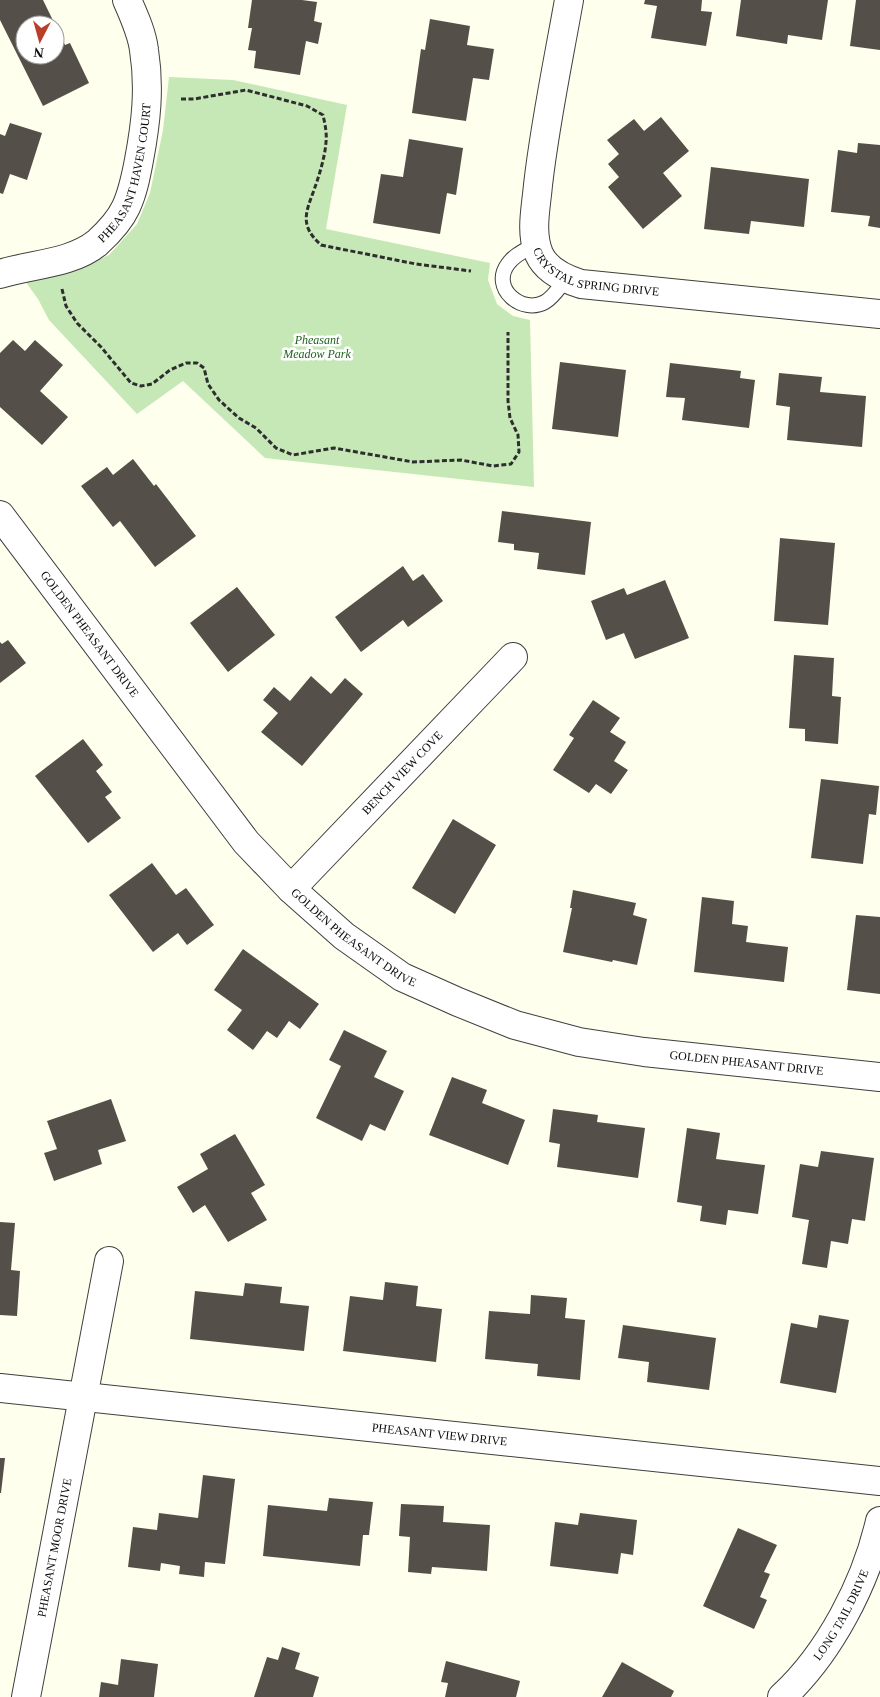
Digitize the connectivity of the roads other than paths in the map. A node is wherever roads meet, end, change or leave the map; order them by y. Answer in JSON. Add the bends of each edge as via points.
{"nodes":[{"id":1,"x":127,"y":0,"type":"edge"},
{"id":2,"x":569,"y":0,"type":"edge"},
{"id":3,"x":536,"y":244,"type":"junction"},
{"id":4,"x":0,"y":274,"type":"edge"},
{"id":5,"x":566,"y":279,"type":"junction"},
{"id":6,"x":880,"y":314,"type":"edge"},
{"id":7,"x":0,"y":515,"type":"edge"},
{"id":8,"x":514,"y":657,"type":"dead end"},
{"id":9,"x":291,"y":889,"type":"junction"},
{"id":10,"x":880,"y":1077,"type":"edge"},
{"id":11,"x":109,"y":1261,"type":"dead end"},
{"id":12,"x":0,"y":1388,"type":"edge"},
{"id":13,"x":83,"y":1396,"type":"junction"},
{"id":14,"x":880,"y":1481,"type":"edge"},
{"id":15,"x":880,"y":1521,"type":"edge"},
{"id":16,"x":26,"y":1697,"type":"edge"},
{"id":17,"x":782,"y":1697,"type":"edge"}],
"edges":[{"from":1,"to":4,"type":"street","name":"PHEASANT HAVEN COURT","via":[[144,48],[147,111],[133,190],[125,209],[102,238],[80,253]]},
{"from":2,"to":3,"type":"street","name":"CRYSTAL SPRING DRIVE","via":[[543,140],[534,225]]},
{"from":3,"to":5,"type":"street","name":"CRYSTAL SPRING DRIVE","via":[[546,264]]},
{"from":3,"to":5,"type":"lane","via":[[516,255],[505,269],[503,284],[511,297],[526,305],[536,305],[550,298]]},
{"from":5,"to":6,"type":"street","name":"CRYSTAL SPRING DRIVE","via":[[581,284]]},
{"from":7,"to":9,"type":"street","name":"GOLDEN PHEASANT DRIVE","via":[[246,842]]},
{"from":8,"to":9,"type":"street","name":"BENCH VIEW COVE"},
{"from":9,"to":10,"type":"street","name":"GOLDEN PHEASANT DRIVE","via":[[344,936],[402,977],[515,1025],[579,1042],[644,1052]]},
{"from":11,"to":13,"type":"street","name":"PHEASANT MOOR DRIVE"},
{"from":12,"to":13,"type":"street","name":"PHEASANT VIEW DRIVE"},
{"from":13,"to":14,"type":"street","name":"PHEASANT VIEW DRIVE"},
{"from":13,"to":16,"type":"street","name":"PHEASANT MOOR DRIVE"},
{"from":15,"to":17,"type":"street","name":"LONG TAIL DRIVE","via":[[863,1577],[848,1608],[811,1664]]}]}
